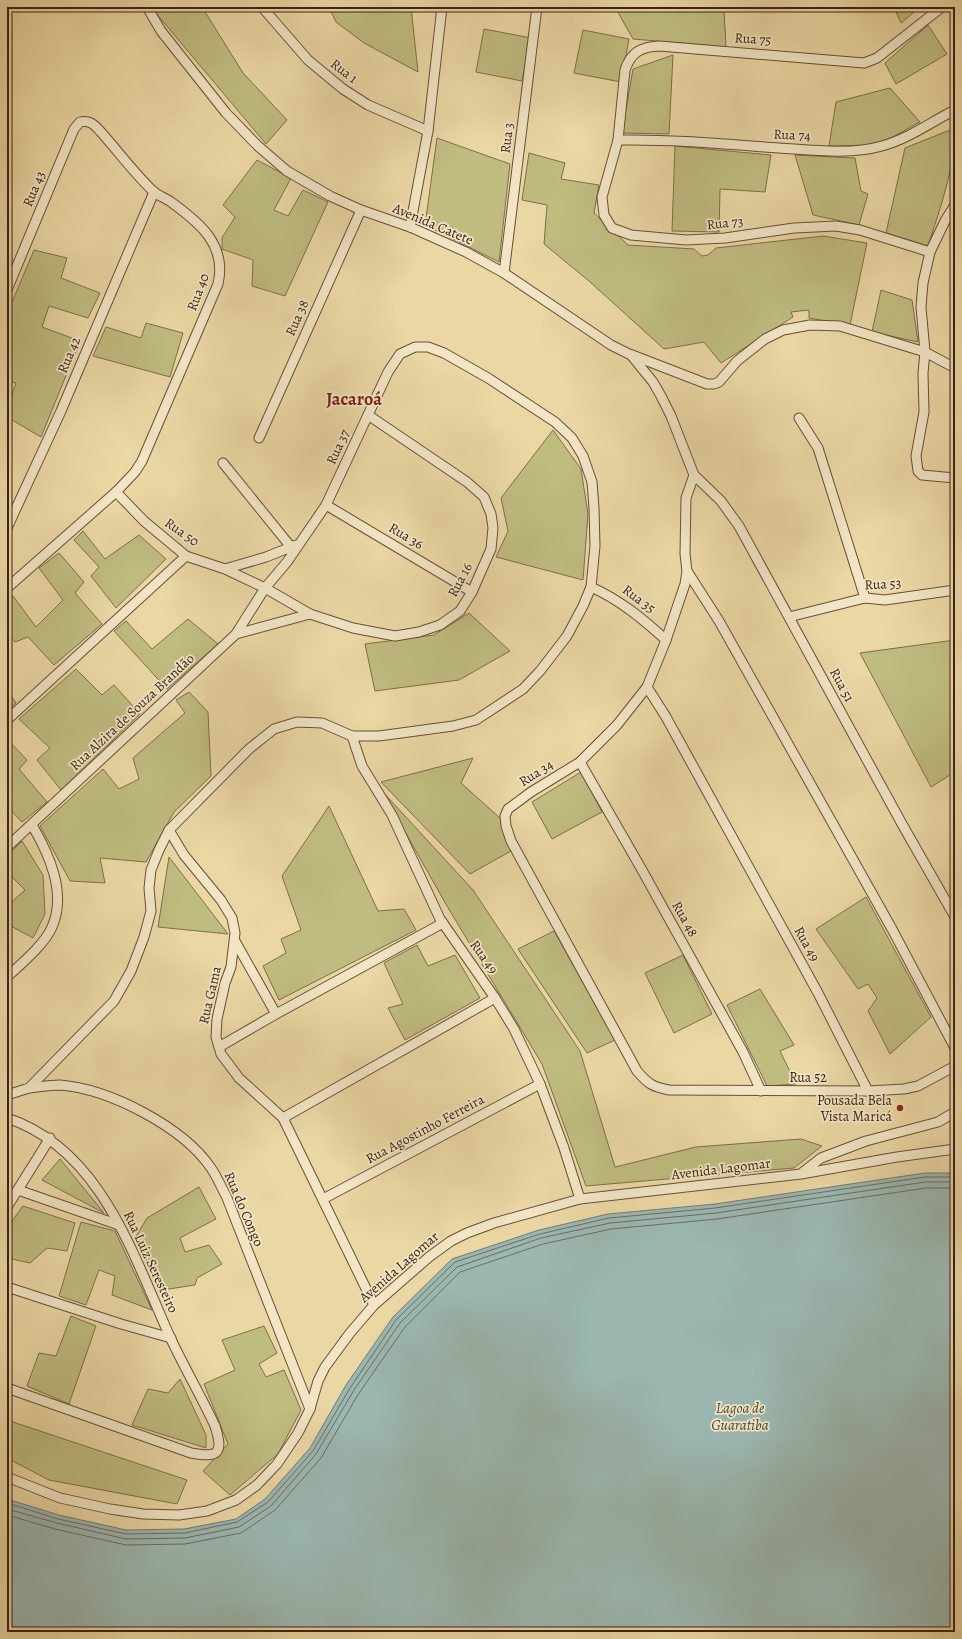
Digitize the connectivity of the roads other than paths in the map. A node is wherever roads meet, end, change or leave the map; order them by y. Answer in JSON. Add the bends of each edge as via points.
{"nodes":[{"id":1,"x":147,"y":7,"type":"edge"},
{"id":2,"x":262,"y":7,"type":"edge"},
{"id":3,"x":442,"y":7,"type":"edge"},
{"id":4,"x":537,"y":7,"type":"edge"},
{"id":5,"x":942,"y":7,"type":"edge"},
{"id":6,"x":955,"y":110,"type":"edge"},
{"id":7,"x":80,"y":122,"type":"joint"},
{"id":8,"x":428,"y":131,"type":"junction"},
{"id":9,"x":618,"y":140,"type":"junction"},
{"id":10,"x":154,"y":192,"type":"junction"},
{"id":11,"x":955,"y":205,"type":"edge"},
{"id":12,"x":361,"y":210,"type":"junction"},
{"id":13,"x":410,"y":227,"type":"junction"},
{"id":14,"x":930,"y":252,"type":"junction"},
{"id":15,"x":504,"y":272,"type":"junction"},
{"id":16,"x":7,"y":290,"type":"edge"},
{"id":17,"x":925,"y":352,"type":"junction"},
{"id":18,"x":631,"y":355,"type":"junction"},
{"id":19,"x":955,"y":368,"type":"edge"},
{"id":20,"x":368,"y":415,"type":"junction"},
{"id":21,"x":798,"y":418,"type":"dead end"},
{"id":22,"x":259,"y":438,"type":"dead end"},
{"id":23,"x":223,"y":463,"type":"dead end"},
{"id":24,"x":694,"y":475,"type":"junction"},
{"id":25,"x":955,"y":478,"type":"edge"},
{"id":26,"x":116,"y":492,"type":"junction"},
{"id":27,"x":326,"y":505,"type":"junction"},
{"id":28,"x":7,"y":528,"type":"edge"},
{"id":29,"x":300,"y":543,"type":"junction"},
{"id":30,"x":291,"y":546,"type":"junction"},
{"id":31,"x":186,"y":556,"type":"junction"},
{"id":32,"x":225,"y":569,"type":"junction"},
{"id":33,"x":687,"y":571,"type":"junction"},
{"id":34,"x":591,"y":586,"type":"junction"},
{"id":35,"x":7,"y":588,"type":"edge"},
{"id":36,"x":265,"y":588,"type":"junction"},
{"id":37,"x":955,"y":590,"type":"edge"},
{"id":38,"x":472,"y":592,"type":"junction"},
{"id":39,"x":865,"y":598,"type":"junction"},
{"id":40,"x":310,"y":614,"type":"junction"},
{"id":41,"x":789,"y":617,"type":"junction"},
{"id":42,"x":236,"y":634,"type":"junction"},
{"id":43,"x":666,"y":640,"type":"junction"},
{"id":44,"x":647,"y":687,"type":"junction"},
{"id":45,"x":7,"y":720,"type":"edge"},
{"id":46,"x":352,"y":736,"type":"junction"},
{"id":47,"x":580,"y":762,"type":"junction"},
{"id":48,"x":32,"y":825,"type":"junction"},
{"id":49,"x":169,"y":830,"type":"junction"},
{"id":50,"x":7,"y":847,"type":"edge"},
{"id":51,"x":955,"y":917,"type":"edge"},
{"id":52,"x":443,"y":923,"type":"junction"},
{"id":53,"x":235,"y":941,"type":"junction"},
{"id":54,"x":7,"y":977,"type":"edge"},
{"id":55,"x":495,"y":998,"type":"junction"},
{"id":56,"x":276,"y":1014,"type":"junction"},
{"id":57,"x":219,"y":1048,"type":"junction"},
{"id":58,"x":955,"y":1048,"type":"edge"},
{"id":59,"x":955,"y":1066,"type":"edge"},
{"id":60,"x":540,"y":1084,"type":"junction"},
{"id":61,"x":655,"y":1087,"type":"joint"},
{"id":62,"x":29,"y":1088,"type":"junction"},
{"id":63,"x":868,"y":1090,"type":"junction"},
{"id":64,"x":761,"y":1091,"type":"junction"},
{"id":65,"x":7,"y":1095,"type":"edge"},
{"id":66,"x":955,"y":1112,"type":"edge"},
{"id":67,"x":7,"y":1118,"type":"edge"},
{"id":68,"x":283,"y":1118,"type":"junction"},
{"id":69,"x":50,"y":1138,"type":"junction"},
{"id":70,"x":955,"y":1149,"type":"edge"},
{"id":71,"x":800,"y":1174,"type":"junction"},
{"id":72,"x":18,"y":1190,"type":"junction"},
{"id":73,"x":580,"y":1199,"type":"junction"},
{"id":74,"x":323,"y":1200,"type":"junction"},
{"id":75,"x":7,"y":1207,"type":"edge"},
{"id":76,"x":119,"y":1225,"type":"junction"},
{"id":77,"x":7,"y":1287,"type":"edge"},
{"id":78,"x":374,"y":1305,"type":"junction"},
{"id":79,"x":171,"y":1338,"type":"junction"},
{"id":80,"x":7,"y":1388,"type":"edge"},
{"id":81,"x":310,"y":1409,"type":"junction"},
{"id":82,"x":7,"y":1477,"type":"edge"}],
"edges":[{"from":1,"to":12,"type":"street","name":"Avenida Catete","via":[[160,31],[226,113],[258,146],[287,171],[330,196]]},
{"from":2,"to":8,"type":"street","name":"Rua 1","via":[[308,60],[343,89],[368,105]]},
{"from":3,"to":8,"type":"street"},
{"from":4,"to":15,"type":"street","name":"Rua 3"},
{"from":5,"to":9,"type":"street","name":"Rua 75","via":[[884,54],[864,63],[647,47],[635,53],[628,61]]},
{"from":6,"to":9,"type":"street","name":"Rua 74","via":[[897,141],[858,150],[812,150],[655,139]]},
{"from":7,"to":10,"type":"street","name":"Rua 40","via":[[86,120],[92,123]]},
{"from":7,"to":16,"type":"street","name":"Rua 43","via":[[69,141]]},
{"from":8,"to":13,"type":"street"},
{"from":9,"to":14,"type":"street","name":"Rua 73","via":[[602,197],[604,215],[612,228],[631,235],[686,240],[836,226],[860,230]]},
{"from":10,"to":26,"type":"street","name":"Rua 40","via":[[195,220],[218,251],[221,273],[142,461]]},
{"from":10,"to":28,"type":"street","name":"Rua 42","via":[[61,411]]},
{"from":11,"to":14,"type":"street"},
{"from":12,"to":13,"type":"street","name":"Avenida Catete"},
{"from":12,"to":22,"type":"street","name":"Rua 38"},
{"from":13,"to":15,"type":"street","name":"Avenida Catete"},
{"from":14,"to":17,"type":"street","via":[[921,307]]},
{"from":15,"to":18,"type":"street","name":"Avenida Catete","via":[[581,326]]},
{"from":17,"to":18,"type":"street","via":[[840,326],[810,325],[783,330],[765,339],[714,384],[707,384]]},
{"from":17,"to":19,"type":"street"},
{"from":17,"to":25,"type":"street","via":[[924,412],[916,464],[922,475]]},
{"from":18,"to":24,"type":"street","name":"Avenida Catete","via":[[661,396]]},
{"from":20,"to":27,"type":"street","name":"Rua 37"},
{"from":20,"to":34,"type":"street","name":"Rua 37","via":[[393,363],[400,354],[415,347],[428,347],[444,353],[488,378],[555,422],[572,438],[583,456],[592,482],[595,546]]},
{"from":20,"to":38,"type":"street","name":"Rua 16","via":[[467,482],[484,497],[493,528],[491,549]]},
{"from":21,"to":39,"type":"street","via":[[818,448]]},
{"from":23,"to":30,"type":"street"},
{"from":24,"to":33,"type":"street","name":"Rua 34","via":[[686,498]]},
{"from":24,"to":41,"type":"street","name":"Rua 51","via":[[720,501],[739,526]]},
{"from":26,"to":31,"type":"street","name":"Rua 50","via":[[144,521]]},
{"from":26,"to":35,"type":"street","name":"Rua 40"},
{"from":27,"to":29,"type":"street","name":"Rua 37"},
{"from":27,"to":38,"type":"street","name":"Rua 36"},
{"from":29,"to":30,"type":"street"},
{"from":29,"to":36,"type":"street","name":"Rua 37"},
{"from":30,"to":32,"type":"street","via":[[266,557]]},
{"from":31,"to":32,"type":"street","name":"Rua 50"},
{"from":31,"to":45,"type":"street"},
{"from":32,"to":36,"type":"street","name":"Rua 50"},
{"from":33,"to":43,"type":"street","name":"Rua 34","via":[[681,600]]},
{"from":33,"to":58,"type":"street","via":[[719,621],[892,929]]},
{"from":34,"to":43,"type":"street","name":"Rua 35","via":[[627,606]]},
{"from":34,"to":46,"type":"street","via":[[567,636],[540,671],[523,689],[476,720],[453,726],[379,736]]},
{"from":36,"to":40,"type":"street","name":"Rua 16"},
{"from":36,"to":42,"type":"street","name":"Rua Alzira de Souza Brandão"},
{"from":37,"to":39,"type":"street","name":"Rua 53","via":[[885,600]]},
{"from":38,"to":40,"type":"street","name":"Rua 16","via":[[460,611],[440,625],[395,636],[353,628]]},
{"from":39,"to":41,"type":"street","name":"Rua 53"},
{"from":40,"to":42,"type":"street"},
{"from":41,"to":51,"type":"street","name":"Rua 51"},
{"from":42,"to":48,"type":"street","name":"Rua Alzira de Souza Brandão"},
{"from":43,"to":44,"type":"street","name":"Rua 34"},
{"from":44,"to":47,"type":"street","name":"Rua 34","via":[[617,725]]},
{"from":44,"to":63,"type":"street","name":"Rua 49","via":[[818,993]]},
{"from":46,"to":49,"type":"street","via":[[322,723],[297,722],[274,730],[249,749]]},
{"from":46,"to":52,"type":"street","name":"Rua 49","via":[[362,766],[392,815]]},
{"from":47,"to":61,"type":"street","name":"Rua 34","via":[[508,809],[505,816],[506,826],[511,841],[637,1071],[645,1081]]},
{"from":47,"to":64,"type":"street","name":"Rua 48","via":[[654,890]]},
{"from":48,"to":50,"type":"street","name":"Rua Alzira de Souza Brandão"},
{"from":48,"to":54,"type":"street","via":[[45,849],[53,872],[57,893],[56,911],[52,927],[36,950]]},
{"from":49,"to":53,"type":"street","name":"Rua Gama","via":[[184,855],[221,900],[232,918]]},
{"from":49,"to":62,"type":"street","via":[[151,870],[151,911],[141,944],[124,984],[114,1000]]},
{"from":52,"to":55,"type":"street","name":"Rua 49"},
{"from":52,"to":56,"type":"street"},
{"from":53,"to":56,"type":"street"},
{"from":53,"to":57,"type":"street","name":"Rua Gama","via":[[232,967],[216,1019]]},
{"from":55,"to":60,"type":"street","name":"Rua 49","via":[[514,1029]]},
{"from":55,"to":68,"type":"street"},
{"from":56,"to":57,"type":"street"},
{"from":57,"to":68,"type":"street","name":"Rua Gama","via":[[239,1078]]},
{"from":59,"to":63,"type":"street","name":"Rua 52","via":[[918,1086]]},
{"from":60,"to":73,"type":"street","name":"Rua 49"},
{"from":60,"to":74,"type":"street","name":"Rua Agostinho Ferreira"},
{"from":61,"to":64,"type":"street","name":"Rua 52","via":[[669,1090]]},
{"from":62,"to":65,"type":"street","name":"Rua do Congo"},
{"from":62,"to":81,"type":"street","name":"Rua do Congo","via":[[60,1085],[116,1099],[157,1119],[191,1145],[211,1168],[227,1198]]},
{"from":63,"to":64,"type":"street","name":"Rua 52"},
{"from":66,"to":71,"type":"street","via":[[938,1122],[866,1141],[821,1158]]},
{"from":67,"to":69,"type":"street","name":"Rua Luiz Seresteiro","via":[[29,1126]]},
{"from":68,"to":74,"type":"street","name":"Rua Gama"},
{"from":69,"to":72,"type":"street"},
{"from":69,"to":76,"type":"street","name":"Rua Luiz Seresteiro","via":[[91,1179]]},
{"from":70,"to":71,"type":"street","name":"Avenida Lagomar"},
{"from":71,"to":73,"type":"street","name":"Avenida Lagomar"},
{"from":72,"to":75,"type":"street"},
{"from":72,"to":76,"type":"street"},
{"from":73,"to":78,"type":"street","name":"Avenida Lagomar","via":[[494,1223],[451,1241]]},
{"from":74,"to":78,"type":"street","name":"Rua Gama"},
{"from":76,"to":79,"type":"street","name":"Rua Luiz Seresteiro"},
{"from":77,"to":79,"type":"street"},
{"from":78,"to":81,"type":"street","name":"Avenida Lagomar","via":[[325,1368],[318,1381]]},
{"from":79,"to":80,"type":"street","name":"Rua Luiz Seresteiro","via":[[215,1426],[219,1449],[214,1455],[207,1456],[177,1449]]},
{"from":81,"to":82,"type":"street","name":"Avenida Lagomar","via":[[298,1433],[277,1464],[257,1485],[236,1500],[208,1511],[179,1515],[143,1514],[110,1509],[60,1498]]}]}
